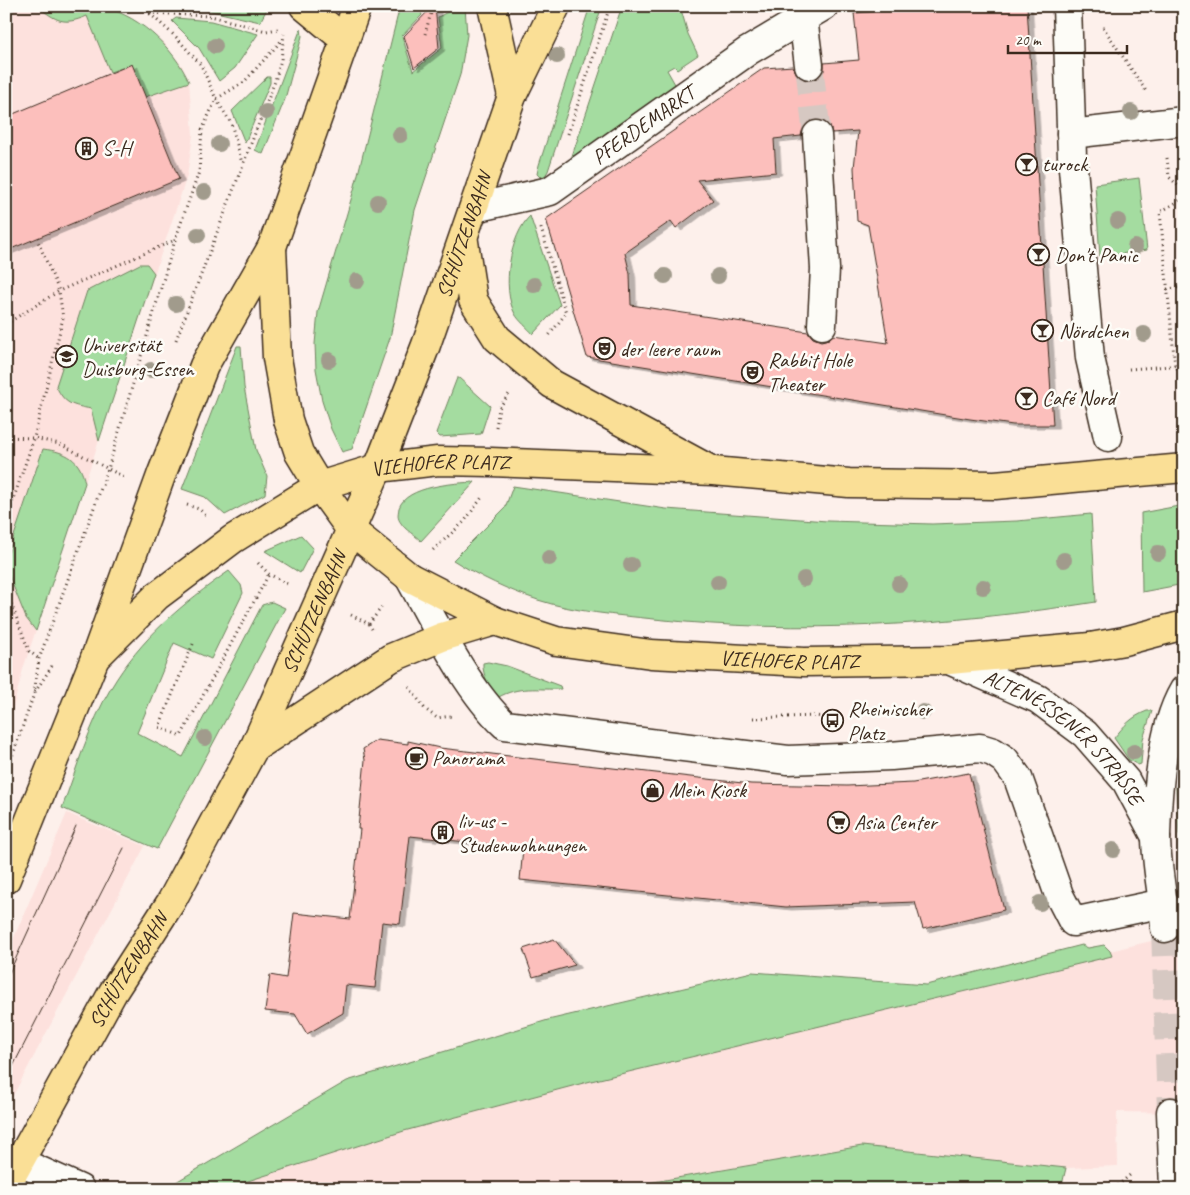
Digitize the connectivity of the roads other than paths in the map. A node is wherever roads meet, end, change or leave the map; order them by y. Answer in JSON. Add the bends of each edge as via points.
{"nodes":[{"id":1,"x":304,"y":6,"type":"edge"},
{"id":2,"x":357,"y":6,"type":"edge"},
{"id":3,"x":492,"y":6,"type":"edge"},
{"id":4,"x":556,"y":6,"type":"edge"},
{"id":5,"x":1068,"y":6,"type":"edge"},
{"id":6,"x":814,"y":12,"type":"edge"},
{"id":7,"x":345,"y":40,"type":"junction"},
{"id":8,"x":809,"y":65,"type":"tunnel mouth"},
{"id":9,"x":512,"y":96,"type":"junction"},
{"id":10,"x":1173,"y":123,"type":"edge"},
{"id":11,"x":1071,"y":134,"type":"junction"},
{"id":12,"x":817,"y":135,"type":"tunnel mouth"},
{"id":13,"x":474,"y":208,"type":"junction"},
{"id":14,"x":464,"y":238,"type":"junction"},
{"id":15,"x":272,"y":247,"type":"junction"},
{"id":16,"x":822,"y":325,"type":"dead end"},
{"id":17,"x":1108,"y":437,"type":"dead end"},
{"id":18,"x":378,"y":468,"type":"junction"},
{"id":19,"x":1184,"y":468,"type":"edge"},
{"id":20,"x":713,"y":471,"type":"junction"},
{"id":21,"x":319,"y":486,"type":"junction"},
{"id":22,"x":351,"y":530,"type":"junction"},
{"id":23,"x":409,"y":577,"type":"junction"},
{"id":24,"x":495,"y":621,"type":"junction"},
{"id":25,"x":1184,"y":625,"type":"edge"},
{"id":26,"x":442,"y":637,"type":"junction"},
{"id":27,"x":96,"y":658,"type":"junction"},
{"id":28,"x":949,"y":660,"type":"junction"},
{"id":29,"x":1184,"y":690,"type":"edge"},
{"id":30,"x":254,"y":748,"type":"junction"},
{"id":31,"x":1156,"y":837,"type":"junction"},
{"id":32,"x":6,"y":879,"type":"edge"},
{"id":33,"x":1164,"y":916,"type":"joint"},
{"id":34,"x":1171,"y":1112,"type":"tunnel mouth"},
{"id":35,"x":20,"y":1162,"type":"junction"},
{"id":36,"x":6,"y":1186,"type":"edge"},
{"id":37,"x":80,"y":1189,"type":"edge"},
{"id":38,"x":1174,"y":1189,"type":"edge"}],
"edges":[{"from":1,"to":7,"type":"main road"},
{"from":2,"to":7,"type":"main road"},
{"from":3,"to":9,"type":"main road"},
{"from":4,"to":9,"type":"main road","name":"SCHÜTZENBAHN"},
{"from":5,"to":11,"type":"street"},
{"from":6,"to":8,"type":"street","name":"PFERDEMARKT"},
{"from":6,"to":13,"type":"street","name":"PFERDEMARKT","via":[[748,51],[550,191]]},
{"from":7,"to":15,"type":"main road"},
{"from":9,"to":13,"type":"main road","name":"SCHÜTZENBAHN"},
{"from":10,"to":11,"type":"street"},
{"from":11,"to":17,"type":"street","via":[[1090,358]]},
{"from":12,"to":16,"type":"street","via":[[825,270]]},
{"from":13,"to":14,"type":"main road","name":"SCHÜTZENBAHN"},
{"from":14,"to":18,"type":"main road","name":"SCHÜTZENBAHN"},
{"from":14,"to":20,"type":"main road","name":"VIEHOFER PLATZ","via":[[473,300],[496,338],[552,384]]},
{"from":15,"to":21,"type":"main road","name":"VIEHOFER PLATZ","via":[[277,358],[288,420],[299,453]]},
{"from":15,"to":27,"type":"main road","via":[[204,366]]},
{"from":18,"to":20,"type":"main road","name":"VIEHOFER PLATZ","via":[[438,461]]},
{"from":18,"to":21,"type":"main road","name":"VIEHOFER PLATZ"},
{"from":18,"to":22,"type":"main road","name":"SCHÜTZENBAHN"},
{"from":19,"to":20,"type":"main road","name":"VIEHOFER PLATZ","via":[[995,485],[849,483]]},
{"from":21,"to":22,"type":"main road","name":"VIEHOFER PLATZ"},
{"from":21,"to":27,"type":"main road","name":"VIEHOFER PLATZ","via":[[233,539],[157,596]]},
{"from":22,"to":23,"type":"main road","name":"VIEHOFER PLATZ"},
{"from":22,"to":30,"type":"main road","name":"SCHÜTZENBAHN"},
{"from":23,"to":24,"type":"main road","name":"VIEHOFER PLATZ"},
{"from":23,"to":26,"type":"street","name":"VIEHOFER PLATZ"},
{"from":24,"to":26,"type":"main road"},
{"from":24,"to":28,"type":"main road","name":"VIEHOFER PLATZ","via":[[556,641],[651,654],[804,662]]},
{"from":25,"to":28,"type":"main road","name":"VIEHOFER PLATZ","via":[[1124,641]]},
{"from":26,"to":30,"type":"main road","via":[[391,658]]},
{"from":26,"to":33,"type":"street","name":"VIEHOFER PLATZ","via":[[488,709],[505,725],[788,760],[980,748],[993,752],[1006,760],[1018,778],[1059,895],[1073,922]]},
{"from":27,"to":32,"type":"main road"},
{"from":28,"to":31,"type":"street","name":"ALTENESSENER STRASSE","via":[[1038,699],[1085,734],[1126,781]]},
{"from":29,"to":31,"type":"street","name":"ALTENESSENER STRASSE","via":[[1164,743]]},
{"from":30,"to":35,"type":"main road","name":"SCHÜTZENBAHN","via":[[171,902],[113,992]]},
{"from":31,"to":33,"type":"street","name":"ALTENESSENER STRASSE"},
{"from":34,"to":38,"type":"street"},
{"from":35,"to":36,"type":"main road","name":"SCHÜTZENBAHN"},
{"from":35,"to":37,"type":"street"}]}
